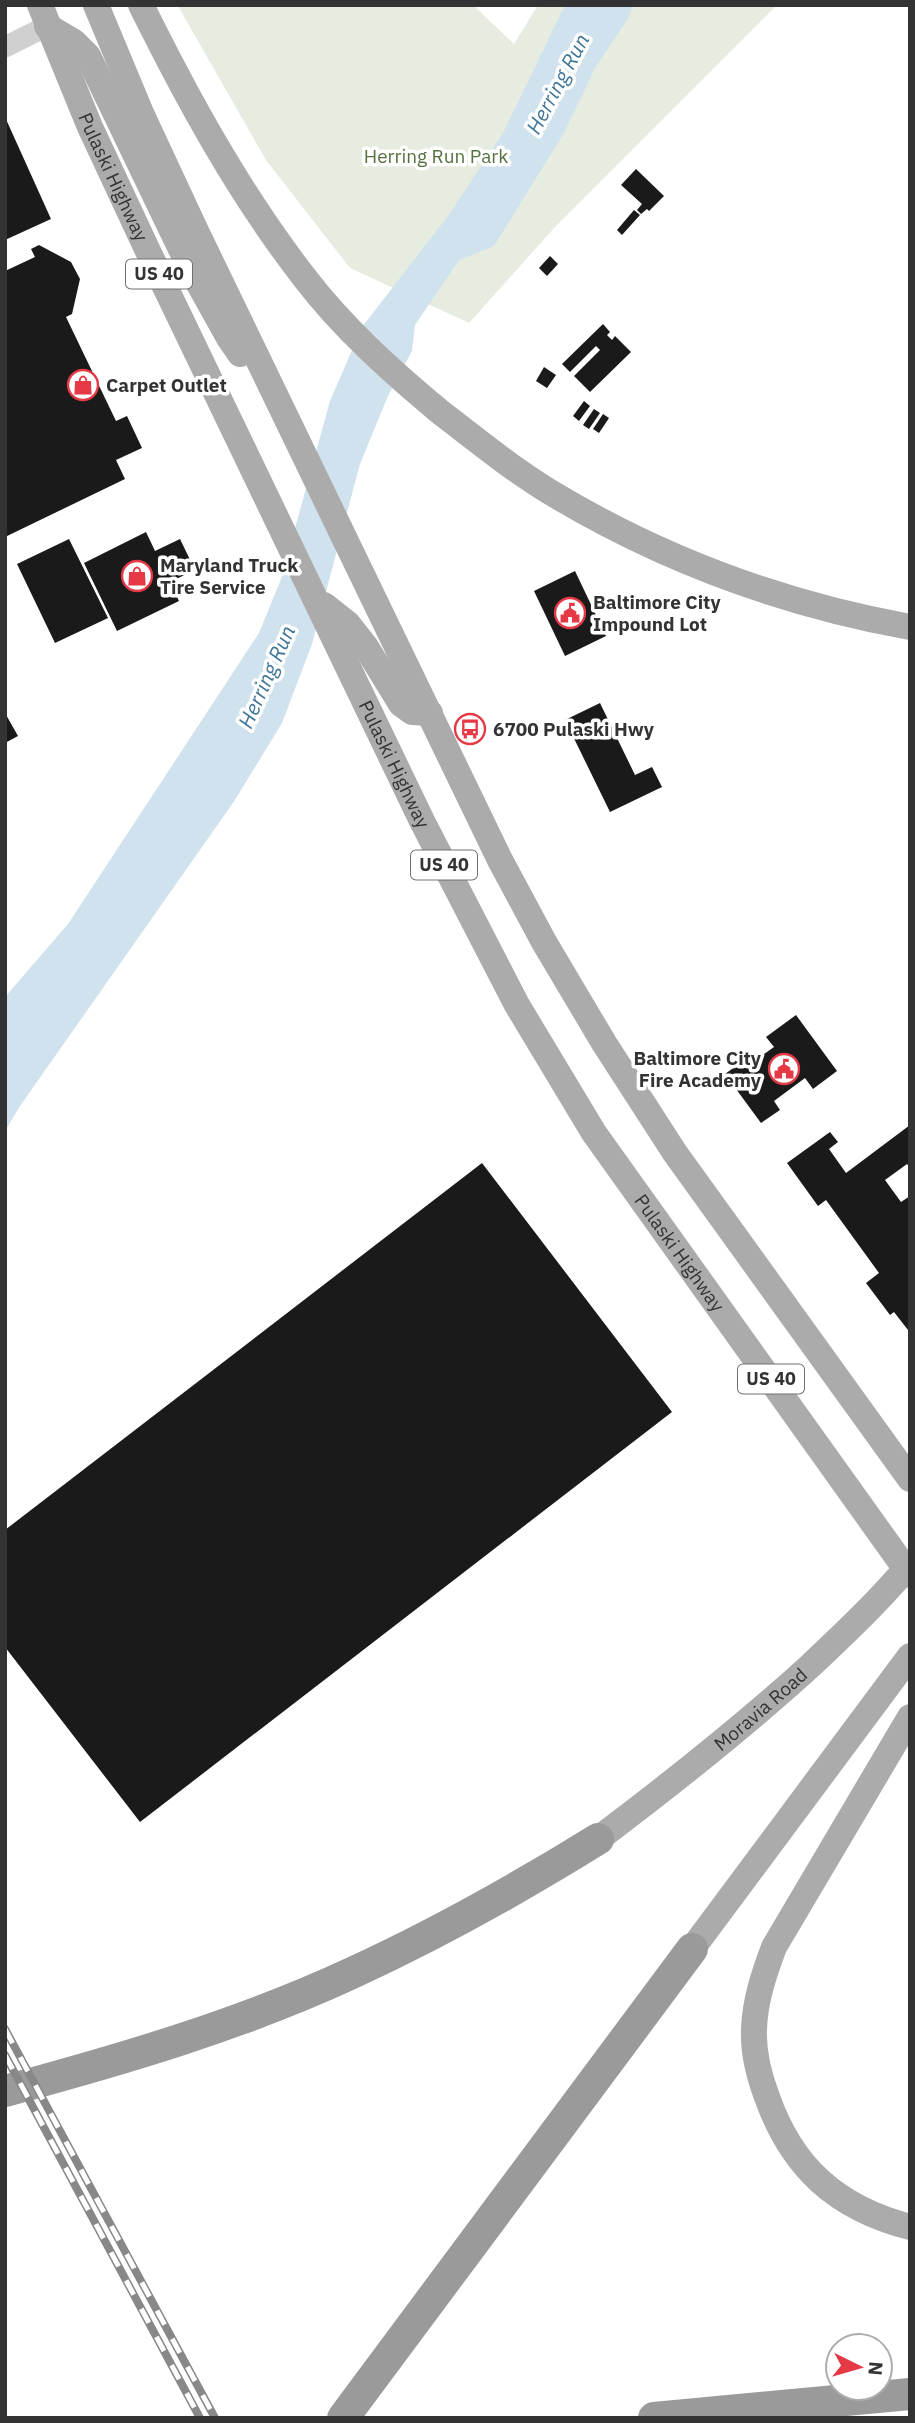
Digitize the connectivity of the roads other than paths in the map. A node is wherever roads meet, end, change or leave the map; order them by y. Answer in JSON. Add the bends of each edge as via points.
{"nodes":[{"id":1,"x":96,"y":5,"type":"edge"},
{"id":2,"x":141,"y":5,"type":"edge"},
{"id":3,"x":43,"y":16,"type":"edge"},
{"id":4,"x":5,"y":47,"type":"edge"},
{"id":5,"x":286,"y":414,"type":"junction"},
{"id":6,"x":315,"y":597,"type":"junction"},
{"id":7,"x":910,"y":627,"type":"edge"},
{"id":8,"x":430,"y":713,"type":"junction"},
{"id":9,"x":910,"y":1479,"type":"edge"},
{"id":10,"x":910,"y":1564,"type":"edge"},
{"id":11,"x":910,"y":1575,"type":"edge"},
{"id":12,"x":910,"y":1657,"type":"edge"},
{"id":13,"x":910,"y":1717,"type":"edge"},
{"id":14,"x":598,"y":1839,"type":"joint"},
{"id":15,"x":692,"y":1949,"type":"joint"},
{"id":16,"x":5,"y":2091,"type":"edge"},
{"id":17,"x":910,"y":2227,"type":"edge"},
{"id":18,"x":910,"y":2394,"type":"edge"},
{"id":19,"x":343,"y":2418,"type":"edge"},
{"id":20,"x":654,"y":2418,"type":"edge"}],
"edges":[{"from":1,"to":5,"type":"main road","number":"US 40","via":[[141,113]]},
{"from":2,"to":7,"type":"main road","via":[[176,77],[264,224],[305,279],[407,385],[549,492],[649,546],[791,600]]},
{"from":3,"to":4,"type":"street"},
{"from":3,"to":5,"type":"main road","via":[[88,55],[190,268],[229,338]]},
{"from":3,"to":6,"type":"main road","name":"Pulaski Highway","number":"US 40","via":[[146,247]]},
{"from":5,"to":8,"type":"main road","number":"US 40"},
{"from":6,"to":8,"type":"main road","via":[[348,624],[401,705],[412,712]]},
{"from":6,"to":11,"type":"main road","name":"Pulaski Highway","number":"US 40","via":[[462,902],[556,1073],[594,1133]]},
{"from":8,"to":9,"type":"main road","number":"US 40","via":[[531,919],[604,1043],[675,1153]]},
{"from":10,"to":14,"type":"main road","name":"Moravia Road","via":[[847,1631],[754,1717]]},
{"from":12,"to":15,"type":"main road"},
{"from":13,"to":17,"type":"main road","via":[[774,1947],[760,1986],[754,2030],[759,2076],[794,2154],[824,2186],[857,2209]]},
{"from":14,"to":16,"type":"highway","via":[[523,1885],[352,1973],[196,2035]]},
{"from":15,"to":19,"type":"highway"},
{"from":18,"to":20,"type":"highway"}]}
